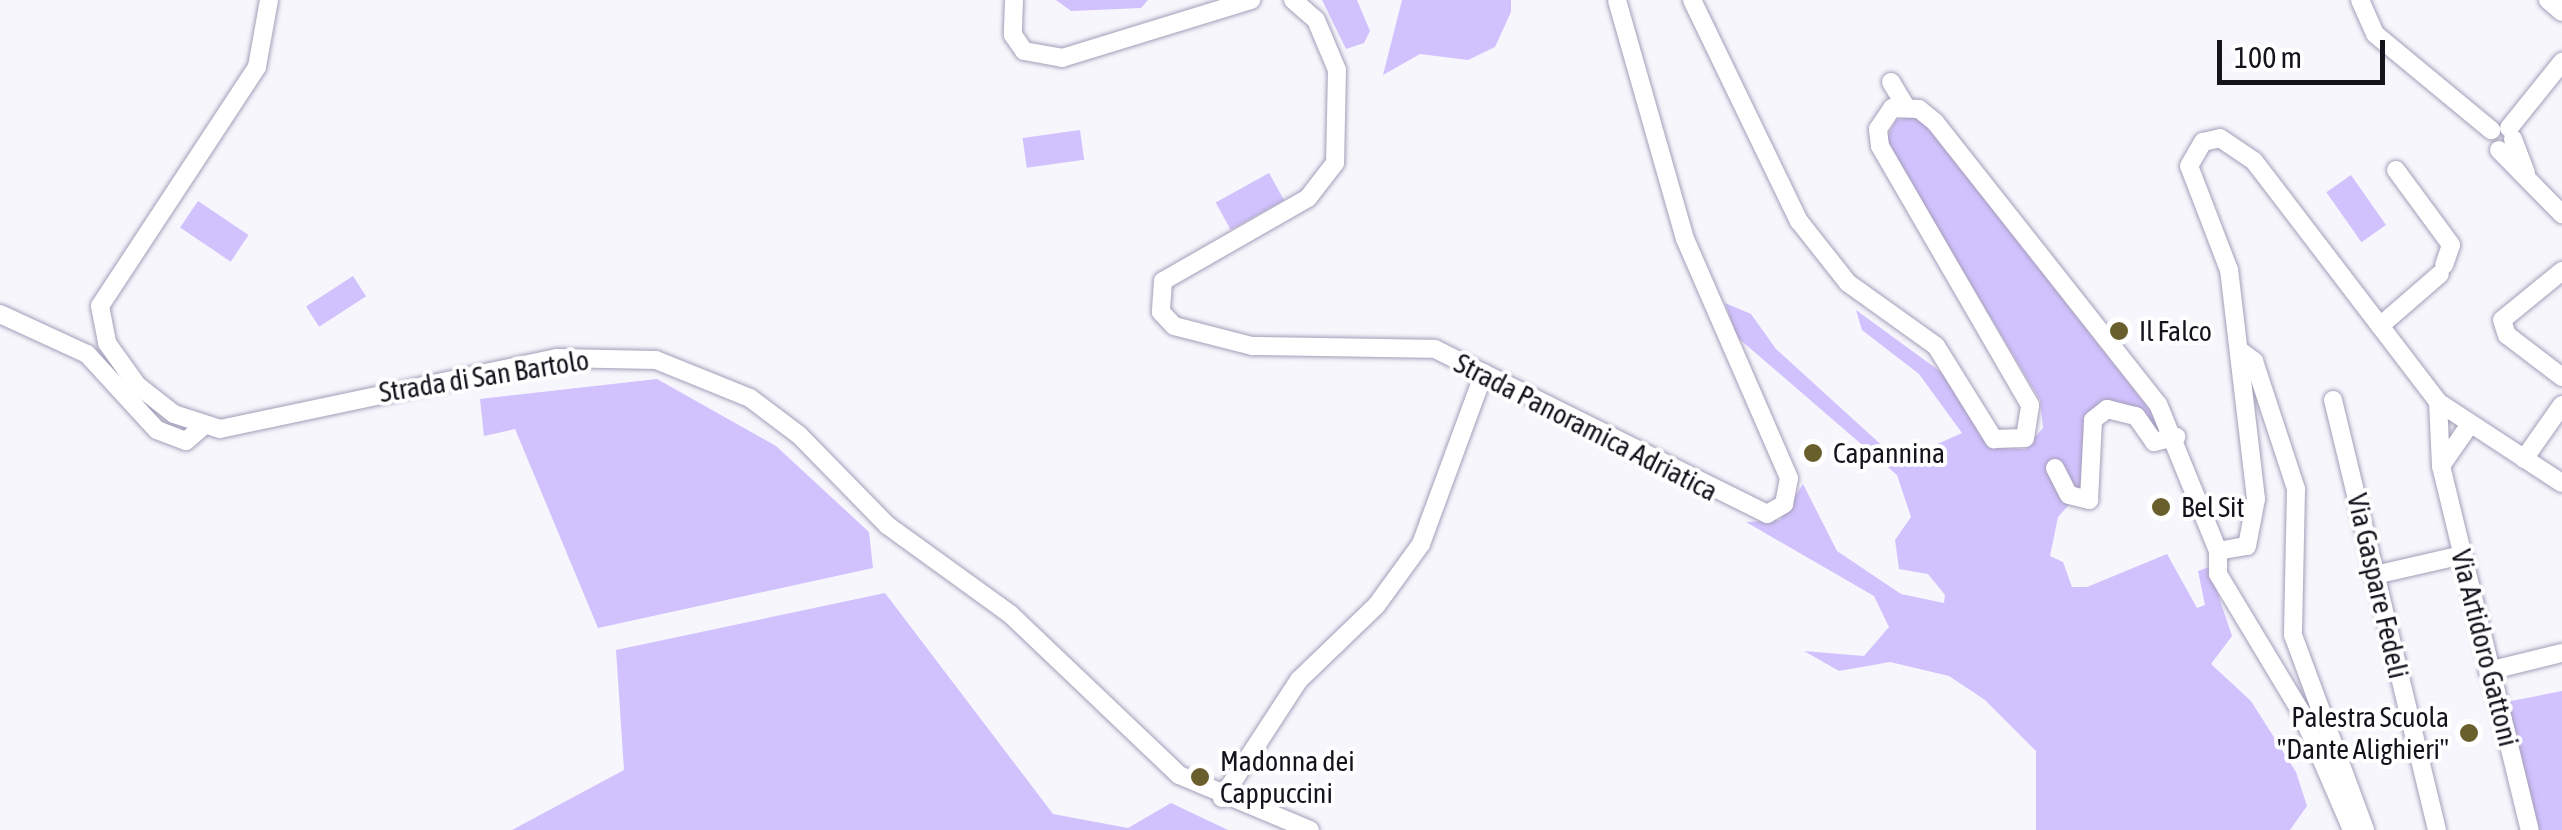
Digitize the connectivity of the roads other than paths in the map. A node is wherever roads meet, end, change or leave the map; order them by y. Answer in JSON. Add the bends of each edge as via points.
{"nodes":[{"id":1,"x":269,"y":0,"type":"edge"},
{"id":2,"x":1014,"y":0,"type":"edge"},
{"id":3,"x":1251,"y":0,"type":"edge"},
{"id":4,"x":1294,"y":0,"type":"edge"},
{"id":5,"x":1616,"y":0,"type":"edge"},
{"id":6,"x":1692,"y":0,"type":"edge"},
{"id":7,"x":2360,"y":0,"type":"edge"},
{"id":8,"x":2548,"y":0,"type":"edge"},
{"id":9,"x":2562,"y":12,"type":"edge"},
{"id":10,"x":2562,"y":62,"type":"edge"},
{"id":11,"x":1891,"y":82,"type":"dead end"},
{"id":12,"x":1905,"y":105,"type":"junction"},
{"id":13,"x":2503,"y":137,"type":"junction"},
{"id":14,"x":2396,"y":170,"type":"dead end"},
{"id":15,"x":2562,"y":214,"type":"edge"},
{"id":16,"x":2562,"y":272,"type":"edge"},
{"id":17,"x":0,"y":314,"type":"edge"},
{"id":18,"x":2380,"y":326,"type":"junction"},
{"id":19,"x":2238,"y":350,"type":"junction"},
{"id":20,"x":1484,"y":373,"type":"junction"},
{"id":21,"x":2562,"y":378,"type":"edge"},
{"id":22,"x":2334,"y":400,"type":"dead end"},
{"id":23,"x":2438,"y":402,"type":"junction"},
{"id":24,"x":2562,"y":405,"type":"edge"},
{"id":25,"x":2470,"y":424,"type":"junction"},
{"id":26,"x":201,"y":428,"type":"junction"},
{"id":27,"x":2176,"y":437,"type":"junction"},
{"id":28,"x":2524,"y":458,"type":"junction"},
{"id":29,"x":2441,"y":466,"type":"junction"},
{"id":30,"x":2055,"y":468,"type":"dead end"},
{"id":31,"x":2562,"y":484,"type":"edge"},
{"id":32,"x":2218,"y":551,"type":"junction"},
{"id":33,"x":2462,"y":554,"type":"junction"},
{"id":34,"x":2375,"y":574,"type":"junction"},
{"id":35,"x":2562,"y":653,"type":"edge"},
{"id":36,"x":2488,"y":671,"type":"junction"},
{"id":37,"x":1222,"y":798,"type":"junction"},
{"id":38,"x":1310,"y":830,"type":"edge"},
{"id":39,"x":2352,"y":830,"type":"edge"},
{"id":40,"x":2365,"y":830,"type":"edge"},
{"id":41,"x":2436,"y":830,"type":"edge"},
{"id":42,"x":2530,"y":830,"type":"edge"}],
"edges":[{"from":1,"to":26,"type":"street","via":[[257,67],[100,306],[107,343],[137,385]]},
{"from":2,"to":3,"type":"street","via":[[1013,35],[1024,50],[1062,58]]},
{"from":4,"to":20,"type":"street","name":"Strada Panoramica Adriatica","via":[[1316,20],[1338,70],[1335,163],[1308,198],[1163,281],[1161,312],[1174,326],[1252,346],[1435,349]]},
{"from":5,"to":20,"type":"street","name":"Strada Panoramica Adriatica","via":[[1685,239],[1789,478],[1784,504],[1750,512]]},
{"from":6,"to":12,"type":"street","via":[[1799,222],[1848,283],[1936,346],[1982,426],[2008,443],[2025,438],[2030,405],[1880,146],[1882,117]]},
{"from":7,"to":13,"type":"street","via":[[2375,34]]},
{"from":8,"to":9,"type":"street"},
{"from":10,"to":13,"type":"street"},
{"from":11,"to":12,"type":"street"},
{"from":12,"to":27,"type":"street","via":[[1935,122]]},
{"from":13,"to":15,"type":"street","via":[[2531,182]]},
{"from":14,"to":18,"type":"street","via":[[2451,245],[2442,270]]},
{"from":16,"to":21,"type":"street","via":[[2502,320],[2507,335]]},
{"from":17,"to":26,"type":"street","name":"Strada di San Bartolo","via":[[87,354],[157,430],[186,441]]},
{"from":18,"to":19,"type":"street","via":[[2254,161],[2220,138],[2203,142],[2189,166],[2222,243]]},
{"from":18,"to":23,"type":"street"},
{"from":19,"to":32,"type":"street","via":[[2256,528],[2240,552]]},
{"from":19,"to":40,"type":"street","via":[[2254,361],[2296,489],[2293,635]]},
{"from":20,"to":37,"type":"street","via":[[1421,544],[1369,614],[1310,666]]},
{"from":22,"to":34,"type":"street","name":"Via Gaspare Fedeli"},
{"from":23,"to":25,"type":"street"},
{"from":23,"to":29,"type":"street","name":"Via Artidoro Gattoni"},
{"from":24,"to":28,"type":"street"},
{"from":25,"to":28,"type":"street"},
{"from":25,"to":29,"type":"street"},
{"from":26,"to":37,"type":"street","name":"Strada di San Bartolo","via":[[557,358],[656,360],[750,398],[798,435],[887,525],[1010,614],[1116,722]]},
{"from":27,"to":30,"type":"street","via":[[2154,442],[2136,416],[2106,409],[2093,420],[2089,500],[2068,495]]},
{"from":27,"to":32,"type":"street"},
{"from":28,"to":31,"type":"street"},
{"from":29,"to":33,"type":"street","name":"Via Artidoro Gattoni"},
{"from":32,"to":39,"type":"street","via":[[2218,574],[2301,712]]},
{"from":33,"to":34,"type":"street"},
{"from":33,"to":36,"type":"street","name":"Via Artidoro Gattoni"},
{"from":34,"to":41,"type":"street","name":"Via Gaspare Fedeli"},
{"from":35,"to":36,"type":"street"},
{"from":36,"to":42,"type":"street","name":"Via Artidoro Gattoni"},
{"from":37,"to":38,"type":"street","name":"Strada di San Bartolo"}]}
